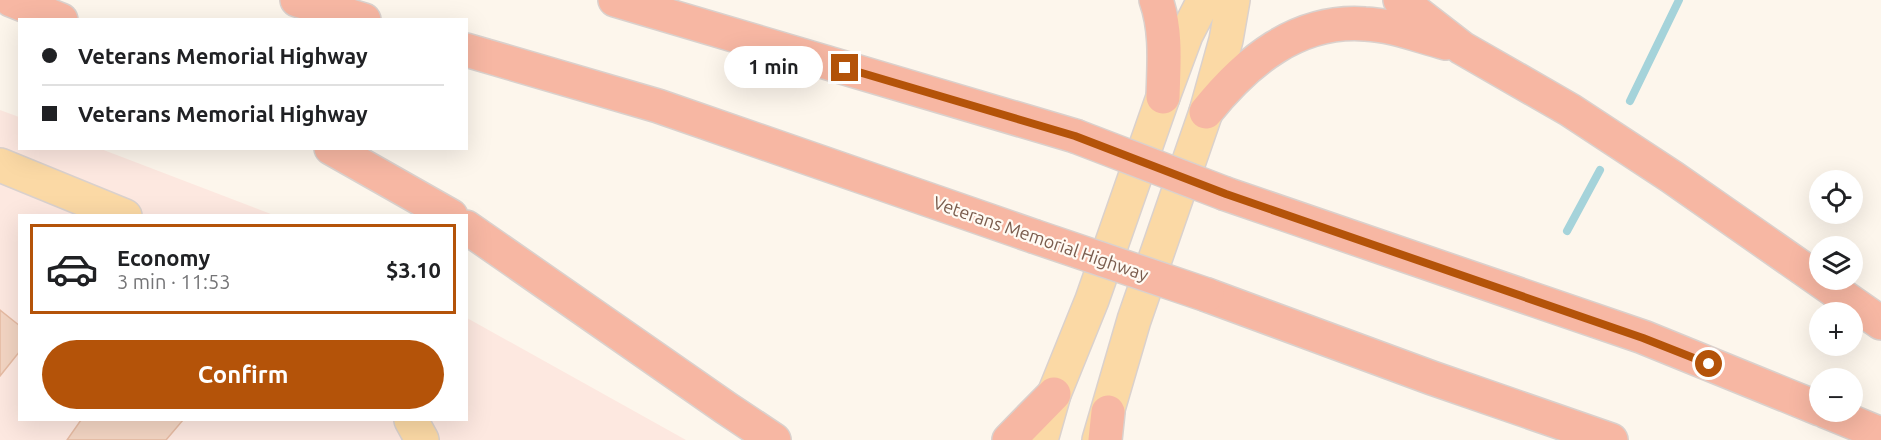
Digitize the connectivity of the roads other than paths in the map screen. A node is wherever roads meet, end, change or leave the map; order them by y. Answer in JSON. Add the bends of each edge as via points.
{"nodes":[{"id":1,"x":11,"y":0,"type":"edge"},
{"id":2,"x":297,"y":0,"type":"edge"},
{"id":3,"x":615,"y":0,"type":"edge"},
{"id":4,"x":1156,"y":0,"type":"edge"},
{"id":5,"x":1204,"y":0,"type":"edge"},
{"id":6,"x":1233,"y":0,"type":"edge"},
{"id":7,"x":1400,"y":0,"type":"edge"},
{"id":8,"x":56,"y":18,"type":"edge"},
{"id":9,"x":357,"y":18,"type":"edge"},
{"id":10,"x":1462,"y":48,"type":"junction"},
{"id":11,"x":468,"y":51,"type":"edge"},
{"id":12,"x":1163,"y":97,"type":"junction"},
{"id":13,"x":1206,"y":112,"type":"junction"},
{"id":14,"x":335,"y":150,"type":"edge"},
{"id":15,"x":0,"y":165,"type":"edge"},
{"id":16,"x":120,"y":214,"type":"edge"},
{"id":17,"x":447,"y":214,"type":"edge"},
{"id":18,"x":468,"y":228,"type":"edge"},
{"id":19,"x":1881,"y":323,"type":"edge"},
{"id":20,"x":1054,"y":394,"type":"junction"},
{"id":21,"x":1809,"y":405,"type":"edge"},
{"id":22,"x":412,"y":421,"type":"edge"},
{"id":23,"x":1852,"y":422,"type":"edge"},
{"id":24,"x":1104,"y":430,"type":"edge"},
{"id":25,"x":1881,"y":434,"type":"edge"},
{"id":26,"x":422,"y":440,"type":"edge"},
{"id":27,"x":774,"y":440,"type":"edge"},
{"id":28,"x":1009,"y":440,"type":"edge"},
{"id":29,"x":1041,"y":440,"type":"edge"},
{"id":30,"x":1611,"y":440,"type":"edge"}],
"edges":[{"from":1,"to":8,"type":"highway"},
{"from":2,"to":9,"type":"highway"},
{"from":3,"to":21,"type":"highway","bridge":true,"via":[[1075,136],[1226,194],[1643,338]]},
{"from":4,"to":12,"type":"highway","via":[[1164,39]]},
{"from":5,"to":12,"type":"main road"},
{"from":6,"to":13,"type":"main road"},
{"from":7,"to":10,"type":"highway"},
{"from":10,"to":13,"type":"highway","via":[[1377,25],[1323,27],[1274,46],[1242,71]]},
{"from":10,"to":19,"type":"highway","via":[[1579,116],[1672,177]]},
{"from":11,"to":30,"type":"highway","name":"Veterans Memorial Highway","bridge":true,"via":[[658,106],[1207,295]]},
{"from":12,"to":20,"type":"main road","via":[[1092,300]]},
{"from":13,"to":24,"type":"main road","via":[[1134,320]]},
{"from":14,"to":17,"type":"highway"},
{"from":15,"to":16,"type":"main road"},
{"from":18,"to":27,"type":"highway"},
{"from":20,"to":28,"type":"highway"},
{"from":20,"to":29,"type":"main road"},
{"from":22,"to":26,"type":"main road"},
{"from":23,"to":25,"type":"highway"}]}
